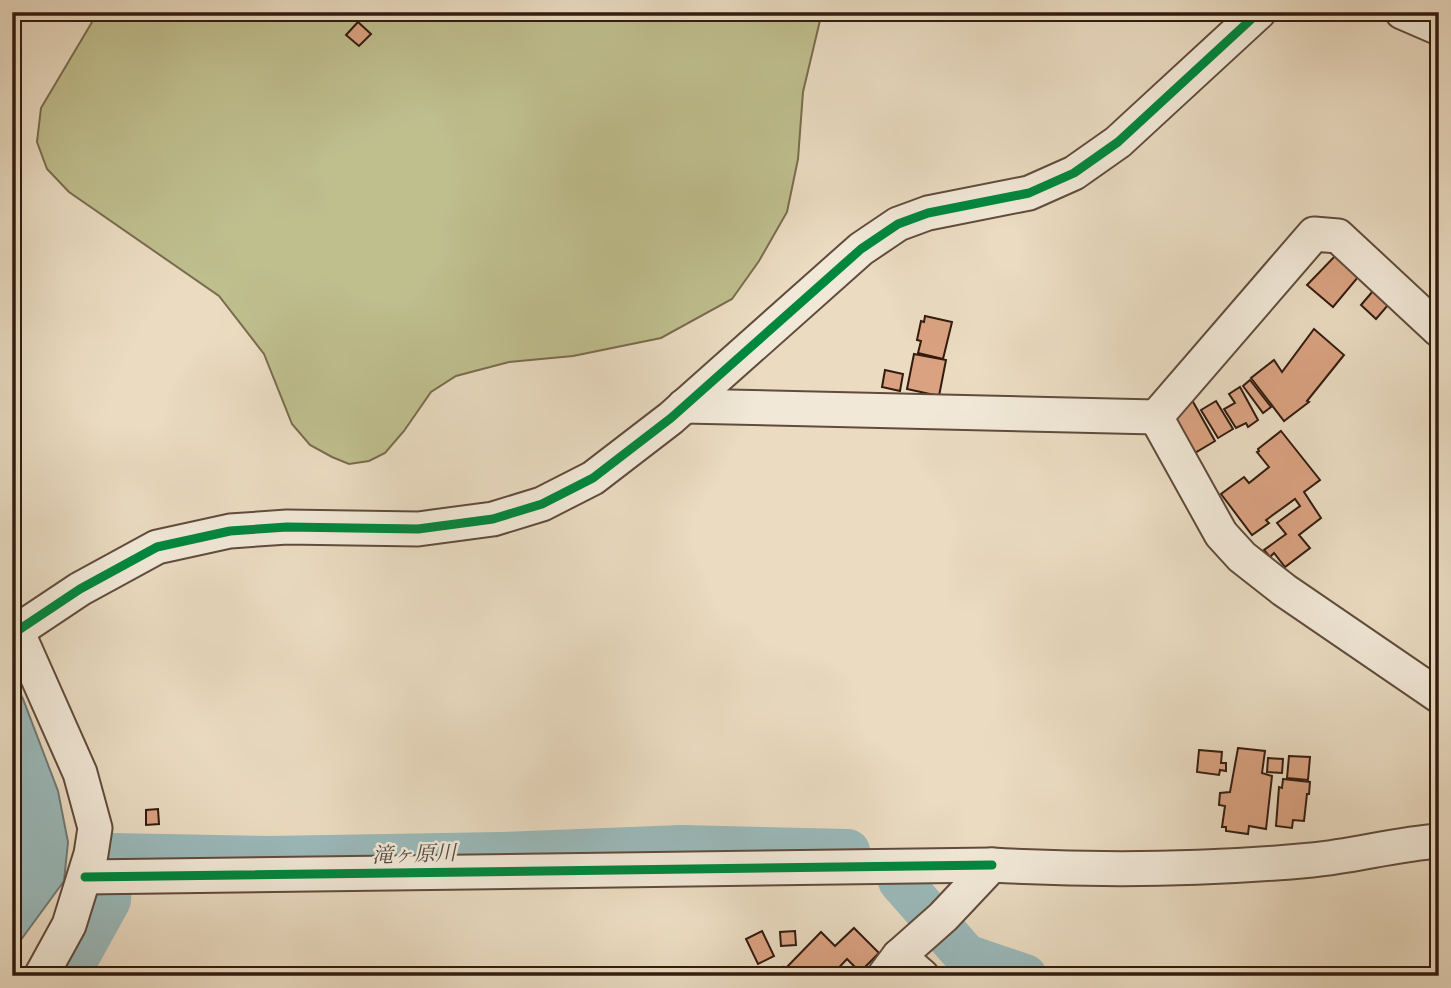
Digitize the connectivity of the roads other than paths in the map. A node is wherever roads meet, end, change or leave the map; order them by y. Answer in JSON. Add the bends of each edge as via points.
{"nodes":[{"id":1,"x":1259,"y":12,"type":"edge"},
{"id":2,"x":1402,"y":12,"type":"edge"},
{"id":3,"x":1439,"y":28,"type":"edge"},
{"id":4,"x":1439,"y":330,"type":"edge"},
{"id":5,"x":684,"y":406,"type":"junction"},
{"id":6,"x":1156,"y":417,"type":"junction"},
{"id":7,"x":15,"y":631,"type":"edge"},
{"id":8,"x":1439,"y":696,"type":"edge"},
{"id":9,"x":1439,"y":841,"type":"edge"},
{"id":10,"x":992,"y":865,"type":"junction"},
{"id":11,"x":104,"y":876,"type":"junction"},
{"id":12,"x":902,"y":969,"type":"edge"},
{"id":13,"x":41,"y":976,"type":"edge"}],
"edges":[{"from":1,"to":5,"type":"street","via":[[1118,142],[1074,173],[1029,193],[928,213],[898,225],[861,249]]},
{"from":2,"to":3,"type":"street"},
{"from":4,"to":6,"type":"street","via":[[1338,236],[1314,234]]},
{"from":5,"to":6,"type":"street"},
{"from":5,"to":7,"type":"street","via":[[593,478],[542,503],[493,519],[418,529],[287,527],[230,531],[157,547]]},
{"from":6,"to":8,"type":"street","via":[[1221,534],[1242,557]]},
{"from":7,"to":11,"type":"street","via":[[80,773]]},
{"from":9,"to":10,"type":"street","via":[[1315,859],[1200,868],[1080,870]]},
{"from":10,"to":11,"type":"street"},
{"from":10,"to":12,"type":"street","via":[[936,923]]},
{"from":11,"to":13,"type":"street"}]}
